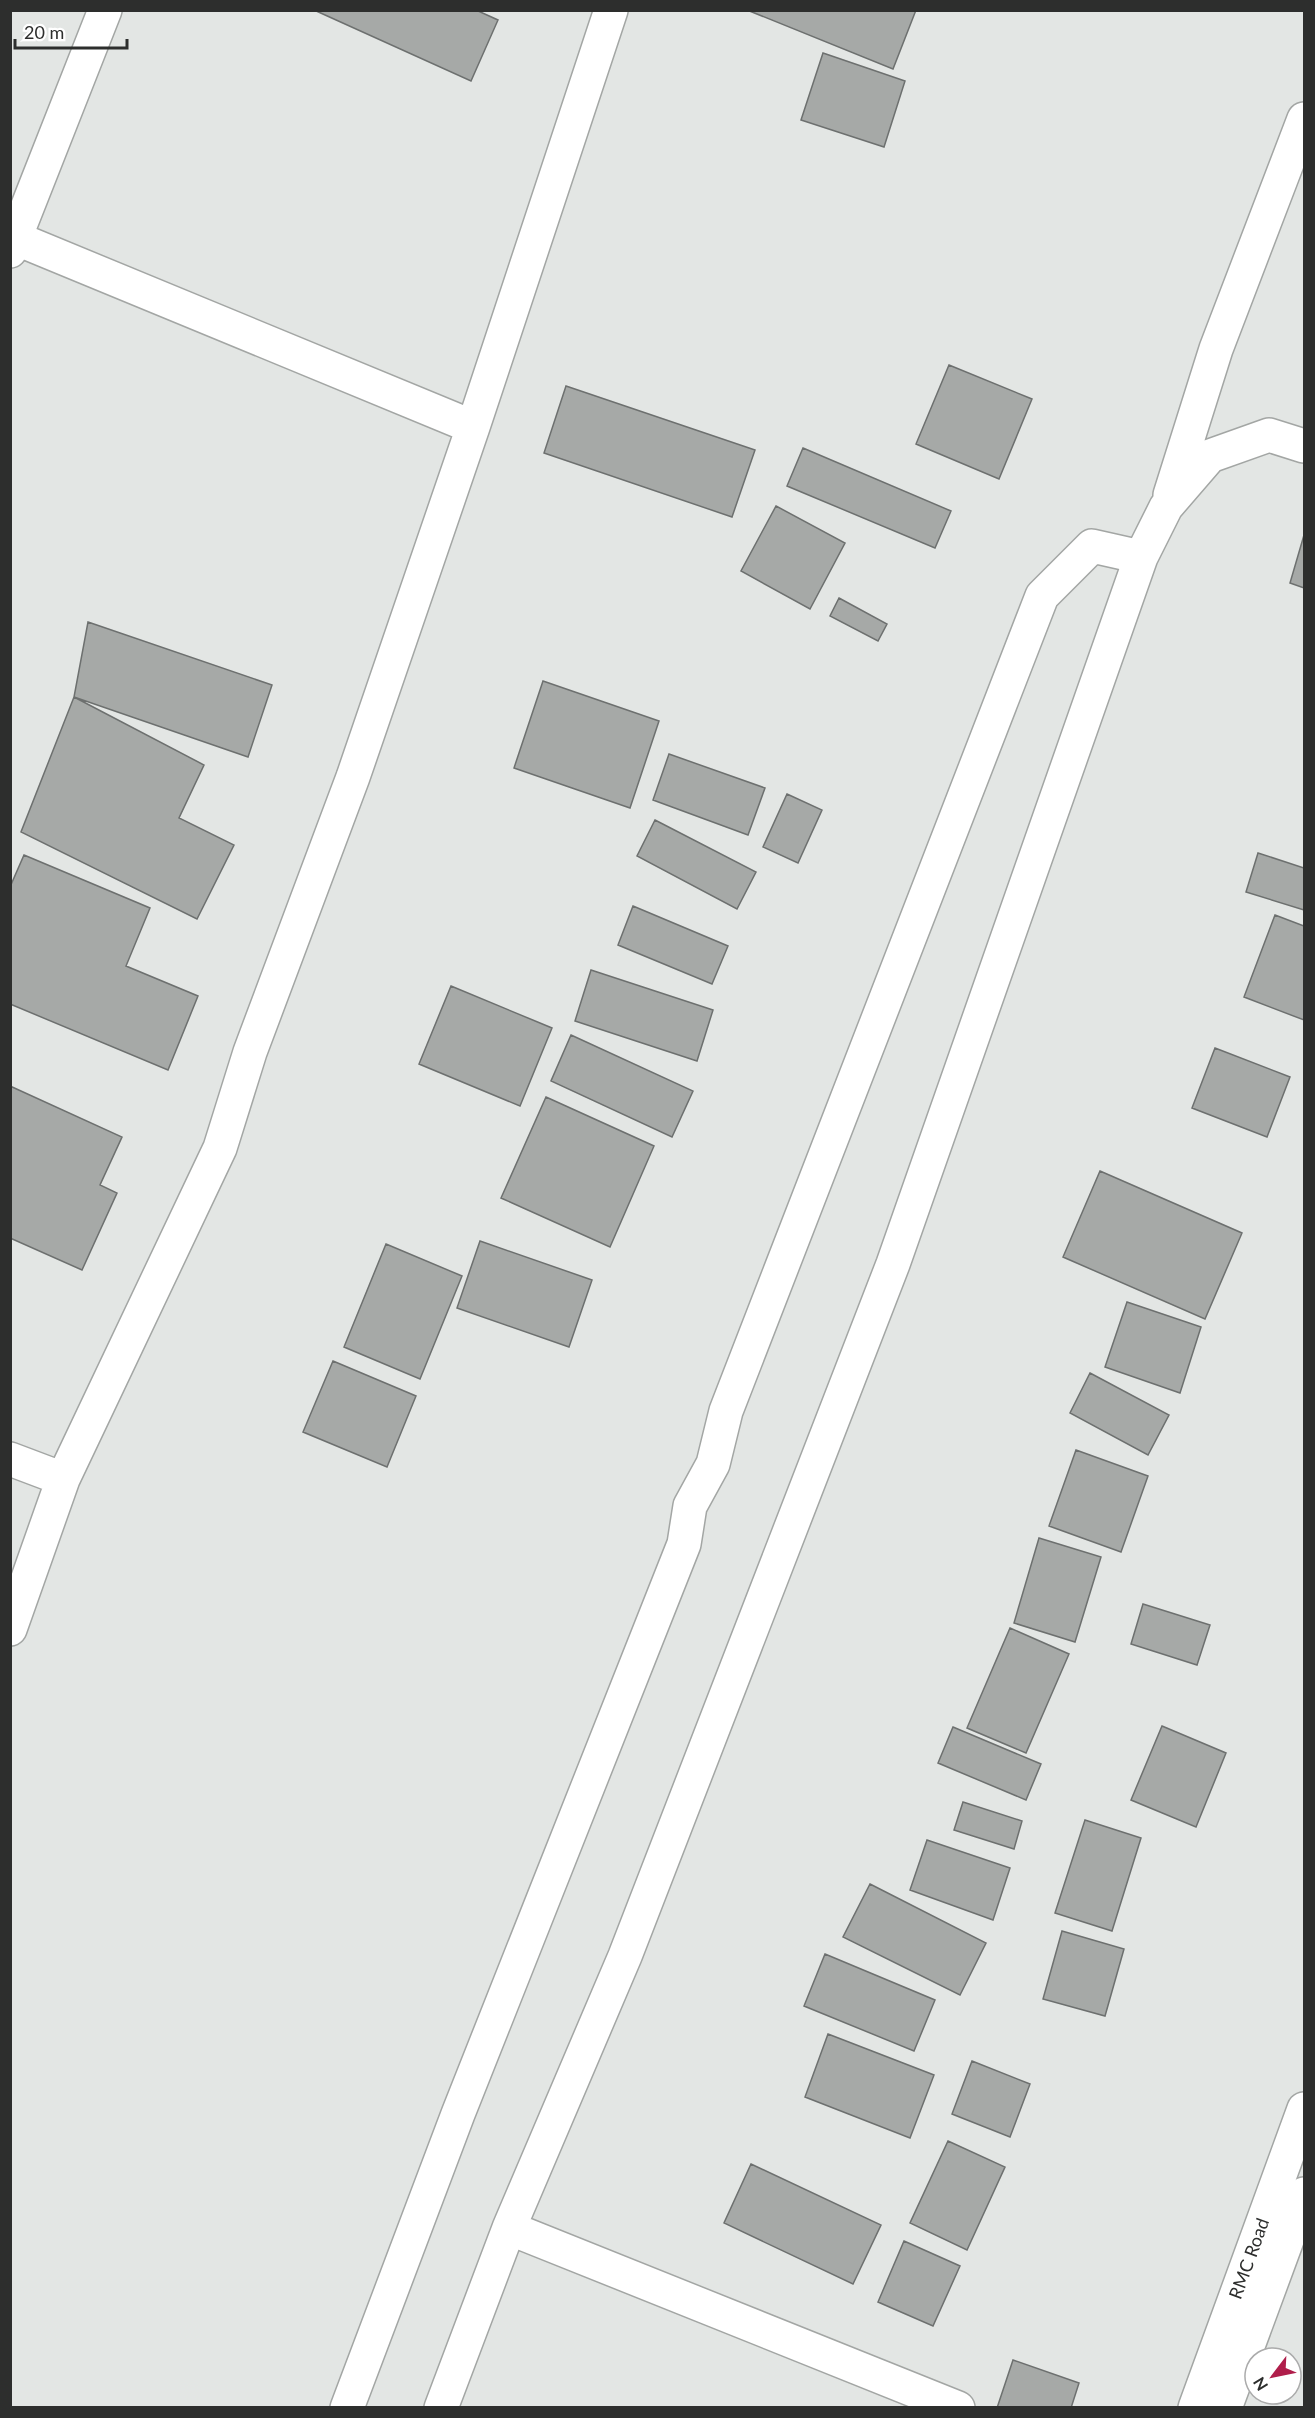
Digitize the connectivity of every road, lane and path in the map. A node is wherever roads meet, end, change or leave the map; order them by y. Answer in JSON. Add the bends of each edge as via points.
{"nodes":[{"id":1,"x":105,"y":10,"type":"edge"},
{"id":2,"x":611,"y":10,"type":"edge"},
{"id":3,"x":1305,"y":119,"type":"edge"},
{"id":4,"x":13,"y":245,"type":"edge"},
{"id":5,"x":473,"y":427,"type":"junction"},
{"id":6,"x":1305,"y":447,"type":"edge"},
{"id":7,"x":1166,"y":507,"type":"junction"},
{"id":8,"x":1141,"y":557,"type":"junction"},
{"id":9,"x":10,"y":1459,"type":"edge"},
{"id":10,"x":63,"y":1479,"type":"junction"},
{"id":11,"x":10,"y":1629,"type":"edge"},
{"id":12,"x":1305,"y":2109,"type":"edge"},
{"id":13,"x":1305,"y":2194,"type":"edge"},
{"id":14,"x":509,"y":2228,"type":"junction"},
{"id":15,"x":347,"y":2408,"type":"edge"},
{"id":16,"x":441,"y":2408,"type":"edge"},
{"id":17,"x":958,"y":2408,"type":"edge"},
{"id":18,"x":1195,"y":2408,"type":"edge"},
{"id":19,"x":1225,"y":2408,"type":"edge"}],
"edges":[{"from":1,"to":4,"type":"street"},
{"from":2,"to":5,"type":"street"},
{"from":3,"to":7,"type":"street","via":[[1216,349]]},
{"from":4,"to":5,"type":"street"},
{"from":5,"to":10,"type":"street","via":[[353,777],[250,1052],[220,1148]]},
{"from":6,"to":7,"type":"street","via":[[1269,435],[1210,456]]},
{"from":7,"to":8,"type":"street"},
{"from":8,"to":14,"type":"street","via":[[893,1264],[625,1956]]},
{"from":8,"to":15,"type":"street","via":[[1092,546],[1042,596],[730,1399],[714,1464],[690,1506],[684,1544],[458,2114]]},
{"from":9,"to":10,"type":"street"},
{"from":10,"to":11,"type":"street"},
{"from":12,"to":18,"type":"street","name":"RMC Road"},
{"from":13,"to":19,"type":"street","name":"RMC Road"},
{"from":14,"to":16,"type":"street"},
{"from":14,"to":17,"type":"street"}]}
